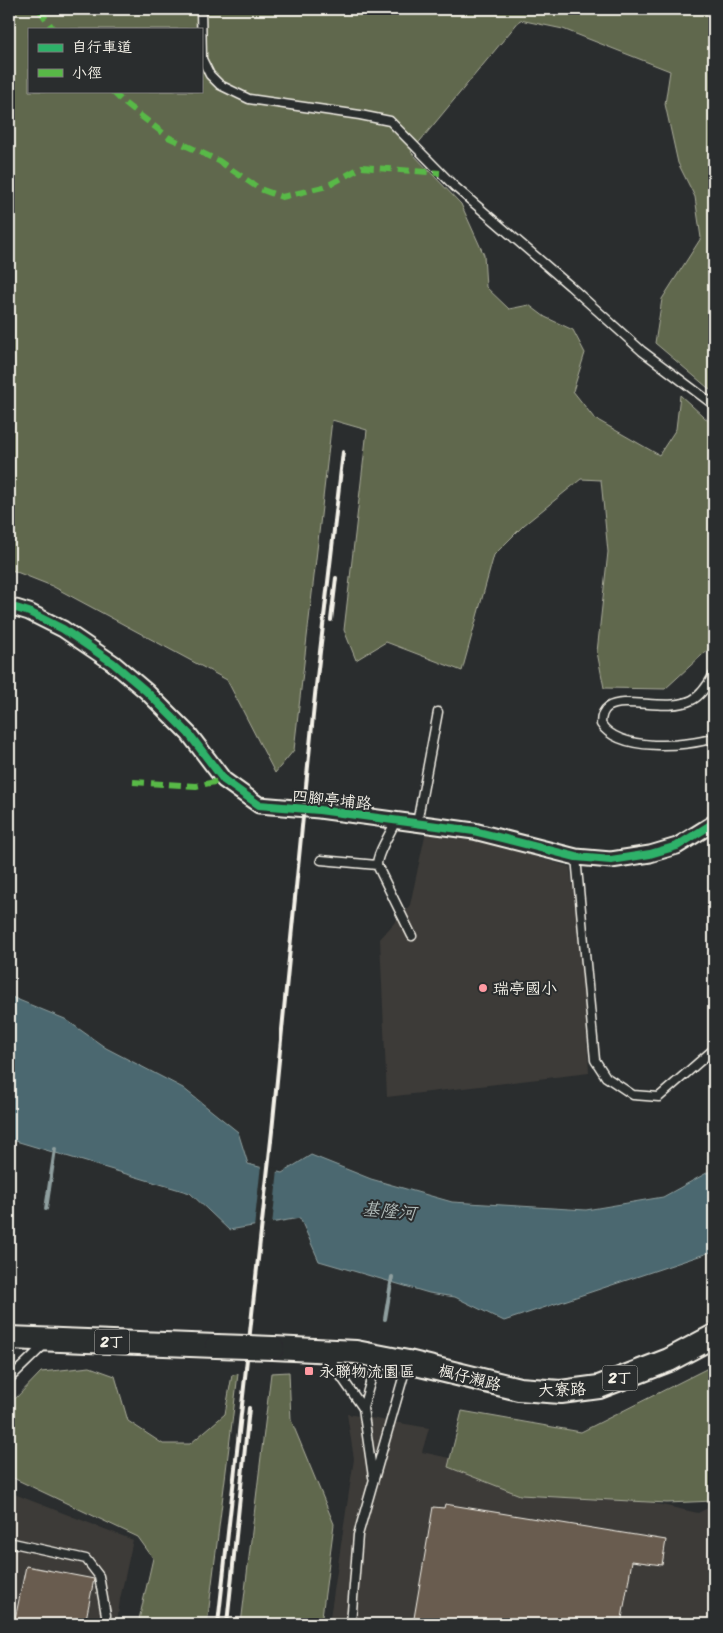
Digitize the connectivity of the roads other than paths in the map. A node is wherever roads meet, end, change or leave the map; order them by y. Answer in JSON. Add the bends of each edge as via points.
{"nodes":[{"id":1,"x":201,"y":9,"type":"edge"},
{"id":2,"x":201,"y":28,"type":"edge"},
{"id":3,"x":202,"y":59,"type":"edge"},
{"id":4,"x":714,"y":405,"type":"edge"},
{"id":5,"x":9,"y":609,"type":"edge"},
{"id":6,"x":714,"y":674,"type":"edge"},
{"id":7,"x":438,"y":712,"type":"dead end"},
{"id":8,"x":714,"y":738,"type":"edge"},
{"id":9,"x":396,"y":820,"type":"junction"},
{"id":10,"x":417,"y":823,"type":"junction"},
{"id":11,"x":714,"y":823,"type":"edge"},
{"id":12,"x":576,"y":857,"type":"junction"},
{"id":13,"x":321,"y":860,"type":"dead end"},
{"id":14,"x":377,"y":864,"type":"junction"},
{"id":15,"x":412,"y":936,"type":"dead end"},
{"id":16,"x":714,"y":1049,"type":"edge"},
{"id":17,"x":714,"y":1336,"type":"edge"},
{"id":18,"x":9,"y":1338,"type":"edge"},
{"id":19,"x":49,"y":1340,"type":"junction"},
{"id":20,"x":323,"y":1350,"type":"junction"},
{"id":21,"x":378,"y":1356,"type":"junction"},
{"id":22,"x":408,"y":1362,"type":"junction"},
{"id":23,"x":9,"y":1379,"type":"edge"},
{"id":24,"x":519,"y":1389,"type":"joint"},
{"id":25,"x":363,"y":1408,"type":"junction"},
{"id":26,"x":374,"y":1481,"type":"junction"},
{"id":27,"x":9,"y":1545,"type":"edge"},
{"id":28,"x":105,"y":1624,"type":"edge"},
{"id":29,"x":351,"y":1624,"type":"edge"}],
"edges":[{"from":1,"to":2,"type":"lane"},
{"from":3,"to":4,"type":"lane","via":[[210,75],[220,85],[249,99],[390,121],[454,186],[642,352]]},
{"from":5,"to":9,"type":"street","name":"四腳亭埔路","via":[[29,612],[113,663],[189,734],[224,780],[259,805]]},
{"from":6,"to":8,"type":"lane","via":[[694,699],[664,706],[617,704],[606,708],[601,724],[606,732],[629,742],[660,746]]},
{"from":7,"to":10,"type":"lane"},
{"from":9,"to":10,"type":"street","name":"四腳亭埔路"},
{"from":9,"to":14,"type":"lane"},
{"from":10,"to":12,"type":"street","name":"四腳亭埔路","via":[[474,831]]},
{"from":11,"to":12,"type":"street","name":"四腳亭埔路","via":[[677,846],[650,854],[611,860]]},
{"from":12,"to":16,"type":"lane","via":[[595,1060],[606,1077],[633,1095],[659,1098]]},
{"from":13,"to":14,"type":"lane"},
{"from":14,"to":15,"type":"lane"},
{"from":17,"to":24,"type":"main road","name":"大寮路","number":"2丁","via":[[669,1360],[599,1387],[561,1392]]},
{"from":18,"to":19,"type":"main road","number":"2丁"},
{"from":19,"to":20,"type":"main road","name":"楓仔瀨路","number":"2丁","bridge":true},
{"from":19,"to":23,"type":"lane"},
{"from":20,"to":21,"type":"main road","name":"楓仔瀨路","number":"2丁"},
{"from":20,"to":25,"type":"lane"},
{"from":21,"to":22,"type":"main road","name":"楓仔瀨路","number":"2丁"},
{"from":21,"to":25,"type":"lane"},
{"from":22,"to":24,"type":"main road","name":"楓仔瀨路","number":"2丁"},
{"from":22,"to":26,"type":"lane"},
{"from":25,"to":26,"type":"lane"},
{"from":26,"to":29,"type":"lane","via":[[358,1535]]},
{"from":27,"to":28,"type":"lane","via":[[12,1543],[86,1559],[99,1576]]}]}
